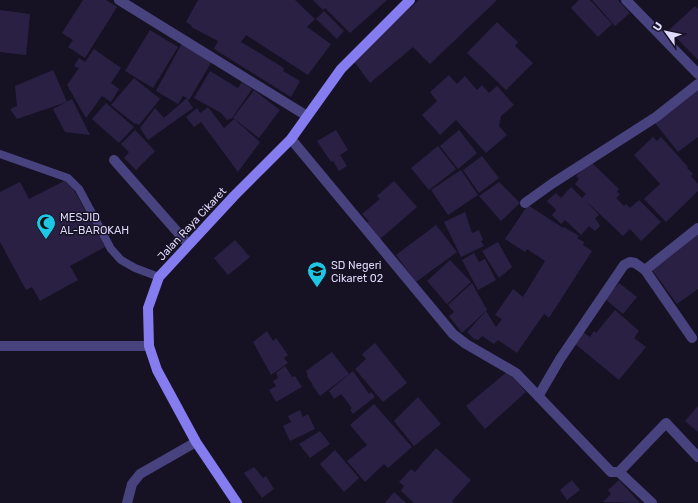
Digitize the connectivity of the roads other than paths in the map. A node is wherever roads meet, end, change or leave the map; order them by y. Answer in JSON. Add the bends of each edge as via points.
{"nodes":[{"id":1,"x":119,"y":0,"type":"edge"},
{"id":2,"x":410,"y":0,"type":"edge"},
{"id":3,"x":626,"y":0,"type":"edge"},
{"id":4,"x":698,"y":74,"type":"edge"},
{"id":5,"x":698,"y":84,"type":"edge"},
{"id":6,"x":307,"y":116,"type":"junction"},
{"id":7,"x":292,"y":138,"type":"junction"},
{"id":8,"x":0,"y":154,"type":"edge"},
{"id":9,"x":114,"y":160,"type":"dead end"},
{"id":10,"x":525,"y":203,"type":"dead end"},
{"id":11,"x":698,"y":228,"type":"edge"},
{"id":12,"x":188,"y":244,"type":"junction"},
{"id":13,"x":645,"y":270,"type":"junction"},
{"id":14,"x":158,"y":277,"type":"junction"},
{"id":15,"x":692,"y":338,"type":"dead end"},
{"id":16,"x":0,"y":346,"type":"edge"},
{"id":17,"x":149,"y":346,"type":"junction"},
{"id":18,"x":539,"y":395,"type":"junction"},
{"id":19,"x":196,"y":442,"type":"junction"},
{"id":20,"x":698,"y":457,"type":"edge"},
{"id":21,"x":619,"y":472,"type":"junction"},
{"id":22,"x":127,"y":503,"type":"edge"},
{"id":23,"x":237,"y":503,"type":"edge"},
{"id":24,"x":652,"y":503,"type":"edge"}],
"edges":[{"from":1,"to":6,"type":"street"},
{"from":2,"to":6,"type":"main road","name":"Jalan Raya Cikaret","via":[[341,69]]},
{"from":3,"to":4,"type":"street"},
{"from":5,"to":10,"type":"street","via":[[656,117]]},
{"from":6,"to":7,"type":"main road","name":"Jalan Raya Cikaret"},
{"from":7,"to":12,"type":"main road","name":"Jalan Raya Cikaret"},
{"from":7,"to":18,"type":"street","via":[[453,334],[516,373]]},
{"from":8,"to":14,"type":"lane","via":[[68,178],[79,189],[111,249],[121,260]]},
{"from":9,"to":12,"type":"street"},
{"from":11,"to":13,"type":"street"},
{"from":12,"to":14,"type":"main road","name":"Jalan Raya Cikaret"},
{"from":13,"to":15,"type":"street"},
{"from":13,"to":18,"type":"street","via":[[635,263],[624,265],[560,359]]},
{"from":14,"to":17,"type":"main road","name":"Jalan Raya Cikaret","via":[[148,308]]},
{"from":16,"to":17,"type":"street"},
{"from":17,"to":19,"type":"main road","name":"Jalan Raya Cikaret","via":[[157,370]]},
{"from":18,"to":21,"type":"street","via":[[612,472]]},
{"from":19,"to":22,"type":"street","via":[[140,474],[132,484]]},
{"from":19,"to":23,"type":"main road","name":"Jalan Raya Cikaret"},
{"from":20,"to":21,"type":"street","via":[[666,423]]},
{"from":21,"to":24,"type":"street"}]}
